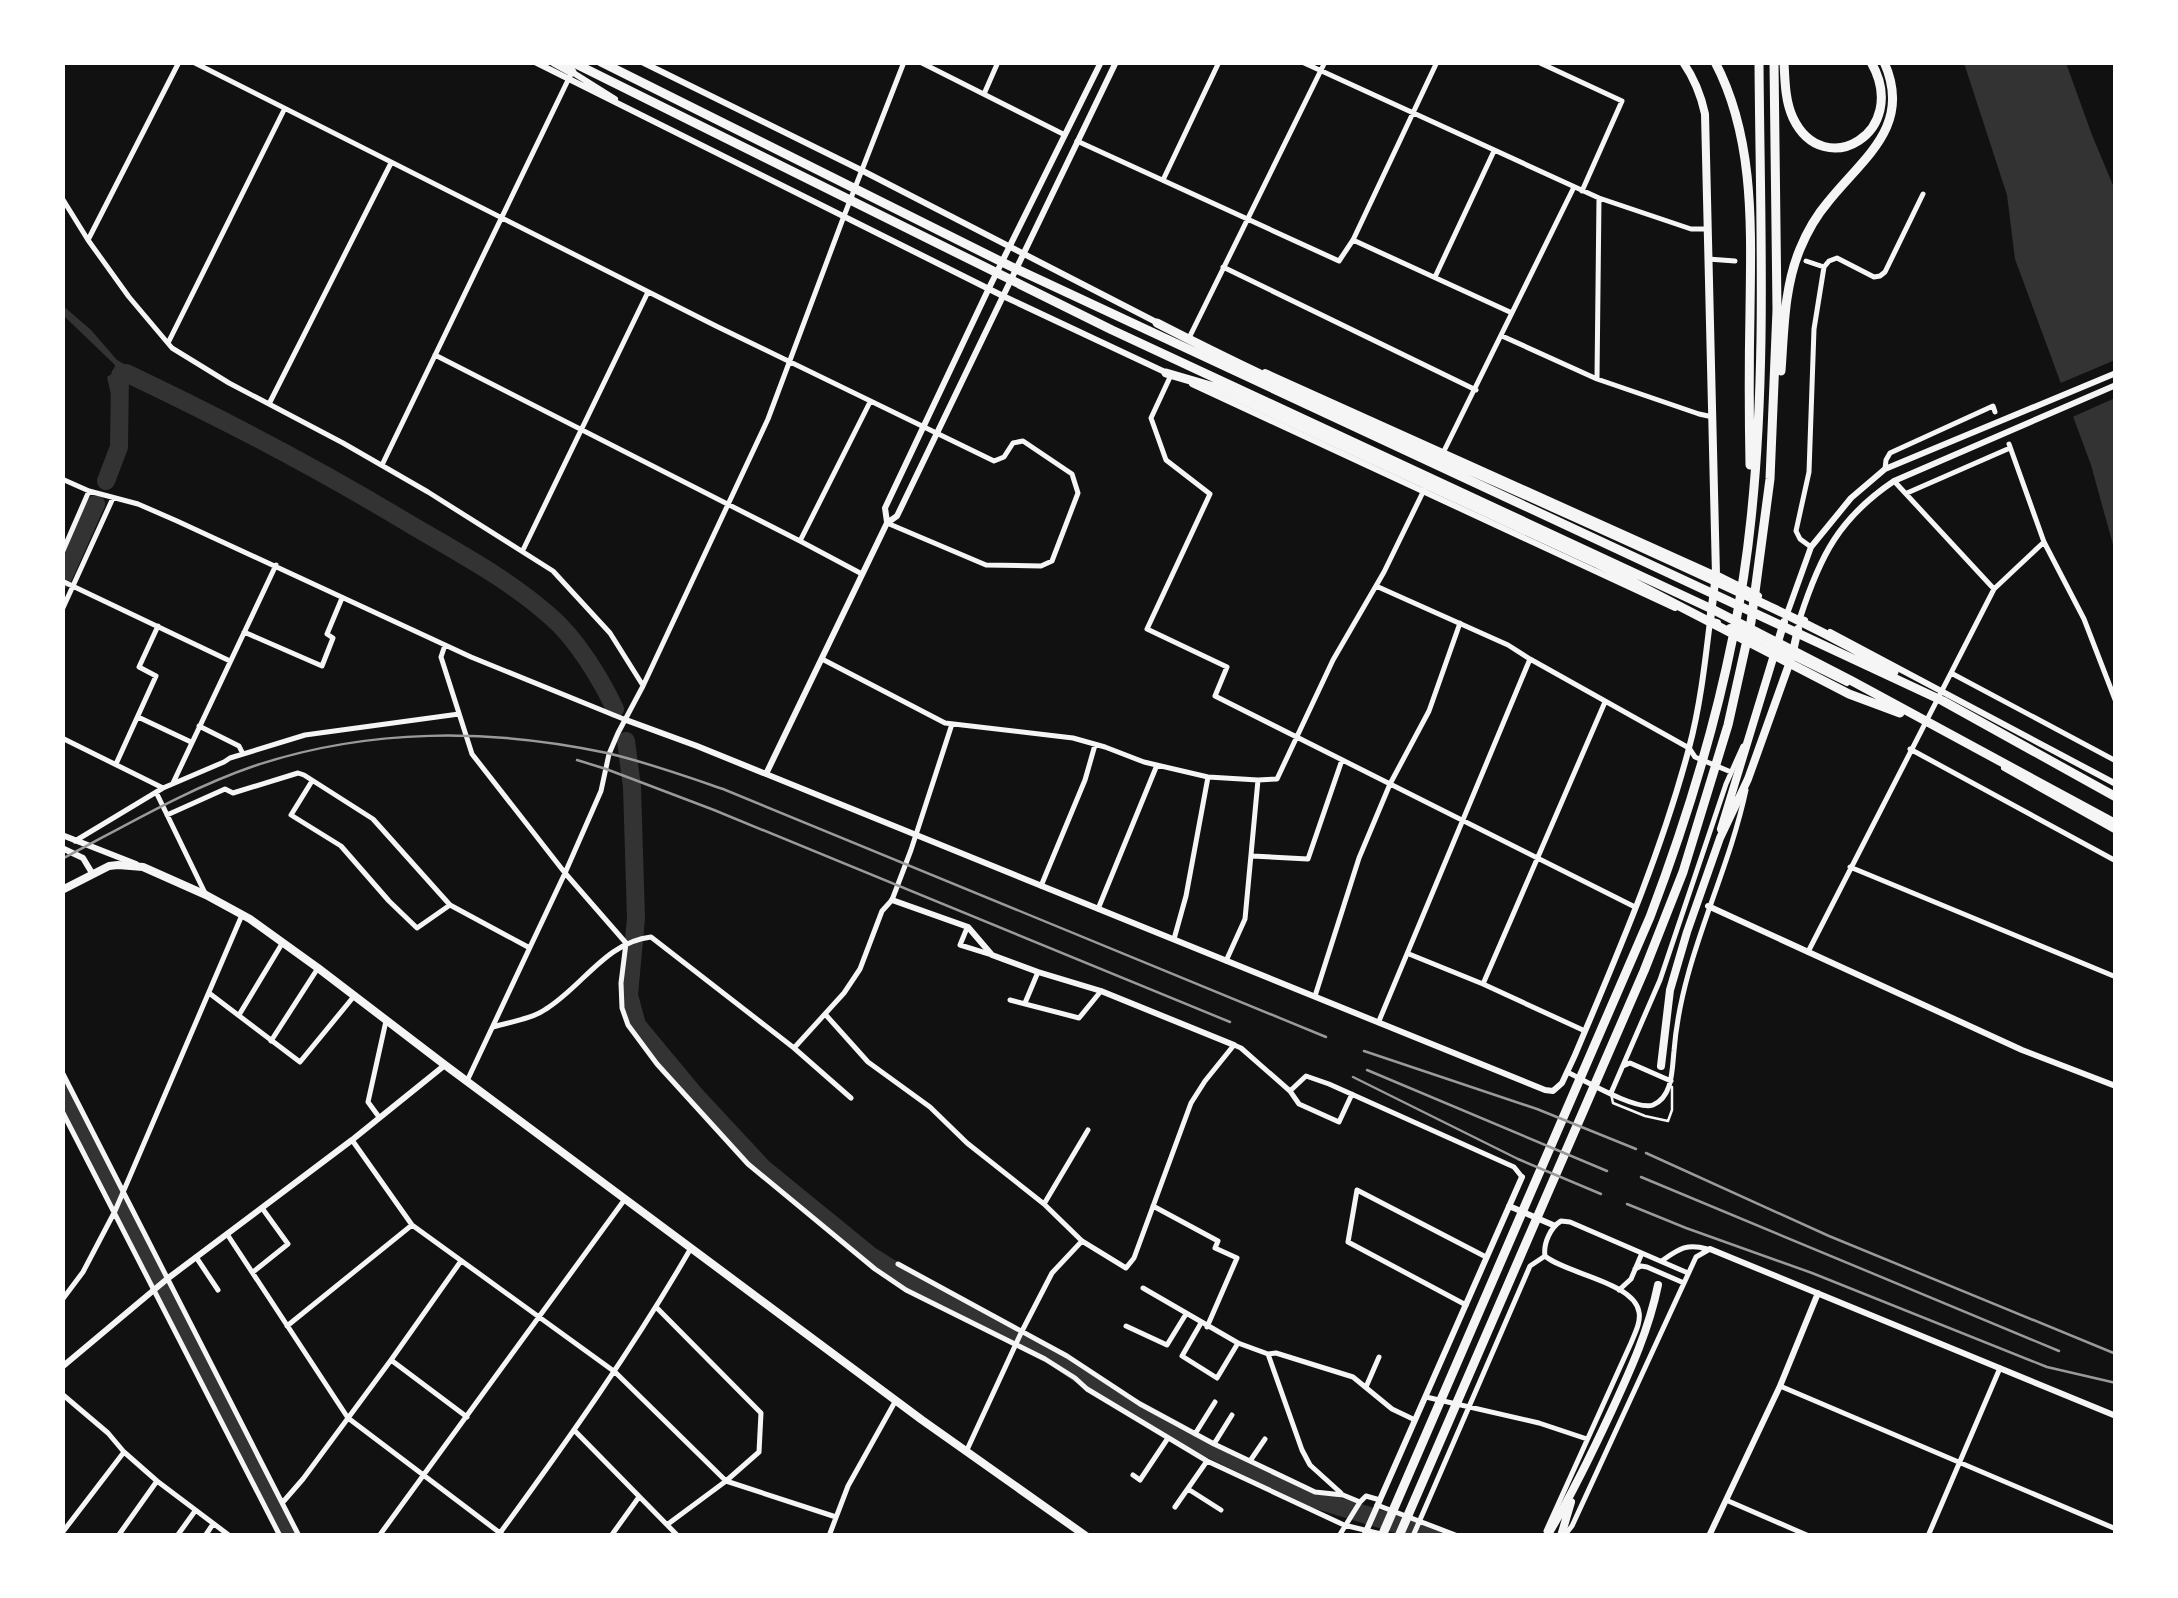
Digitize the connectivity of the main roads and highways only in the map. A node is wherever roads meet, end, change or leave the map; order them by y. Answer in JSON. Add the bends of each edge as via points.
{"nodes":[{"id":1,"x":554,"y":62,"type":"edge"},
{"id":2,"x":600,"y":62,"type":"edge"},
{"id":3,"x":1683,"y":62,"type":"edge"},
{"id":4,"x":1715,"y":62,"type":"edge"},
{"id":5,"x":1759,"y":62,"type":"edge"},
{"id":6,"x":1774,"y":62,"type":"edge"},
{"id":7,"x":1784,"y":62,"type":"edge"},
{"id":8,"x":1871,"y":62,"type":"edge"},
{"id":9,"x":1884,"y":62,"type":"edge"},
{"id":10,"x":572,"y":69,"type":"edge"},
{"id":11,"x":1157,"y":323,"type":"road end"},
{"id":12,"x":1169,"y":374,"type":"road end"},
{"id":13,"x":1770,"y":479,"type":"junction"},
{"id":14,"x":1752,"y":518,"type":"junction"},
{"id":15,"x":1716,"y":575,"type":"junction"},
{"id":16,"x":1788,"y":612,"type":"junction"},
{"id":17,"x":1776,"y":647,"type":"junction"},
{"id":18,"x":1792,"y":656,"type":"junction"},
{"id":19,"x":1942,"y":697,"type":"junction"},
{"id":20,"x":1927,"y":724,"type":"junction"},
{"id":21,"x":2116,"y":796,"type":"edge"},
{"id":22,"x":2116,"y":828,"type":"edge"},
{"id":23,"x":1720,"y":838,"type":"junction"},
{"id":24,"x":62,"y":890,"type":"edge"},
{"id":25,"x":1661,"y":1066,"type":"dead end"},
{"id":26,"x":1658,"y":1285,"type":"dead end"},
{"id":27,"x":1574,"y":1493,"type":"junction"},
{"id":28,"x":1086,"y":1536,"type":"edge"},
{"id":29,"x":1383,"y":1536,"type":"edge"},
{"id":30,"x":1399,"y":1536,"type":"edge"},
{"id":31,"x":1546,"y":1536,"type":"edge"},
{"id":32,"x":1563,"y":1536,"type":"edge"}],
"edges":[{"from":1,"to":10,"type":"highway"},
{"from":2,"to":19,"type":"highway","via":[[1079,298]]},
{"from":3,"to":15,"type":"main road","via":[[1705,114]]},
{"from":4,"to":14,"type":"highway","via":[[1736,117],[1749,193]]},
{"from":5,"to":14,"type":"highway","via":[[1761,326]]},
{"from":6,"to":13,"type":"highway"},
{"from":7,"to":8,"type":"highway","via":[[1797,125],[1810,140],[1836,148],[1863,138],[1879,115],[1882,94]]},
{"from":9,"to":13,"type":"highway","via":[[1894,99],[1884,134],[1816,218],[1794,265]]},
{"from":10,"to":20,"type":"highway","via":[[1714,610]]},
{"from":11,"to":19,"type":"highway","via":[[1775,609]]},
{"from":12,"to":20,"type":"highway","via":[[1214,387],[1598,564],[1849,694]]},
{"from":13,"to":30,"type":"highway","via":[[1751,622],[1683,872]]},
{"from":14,"to":29,"type":"highway","via":[[1737,617],[1686,818],[1602,1031]]},
{"from":15,"to":16,"type":"main road"},
{"from":15,"to":17,"type":"main road","via":[[1710,621]]},
{"from":16,"to":17,"type":"main road"},
{"from":16,"to":18,"type":"main road","via":[[1800,618]]},
{"from":17,"to":18,"type":"main road"},
{"from":17,"to":23,"type":"main road"},
{"from":18,"to":23,"type":"main road"},
{"from":19,"to":21,"type":"highway"},
{"from":20,"to":22,"type":"highway"},
{"from":23,"to":25,"type":"main road","via":[[1670,990]]},
{"from":24,"to":28,"type":"main road","via":[[118,865],[143,867],[242,915]]},
{"from":26,"to":27,"type":"main road","via":[[1647,1329]]},
{"from":27,"to":31,"type":"main road"},
{"from":27,"to":32,"type":"main road"}]}
